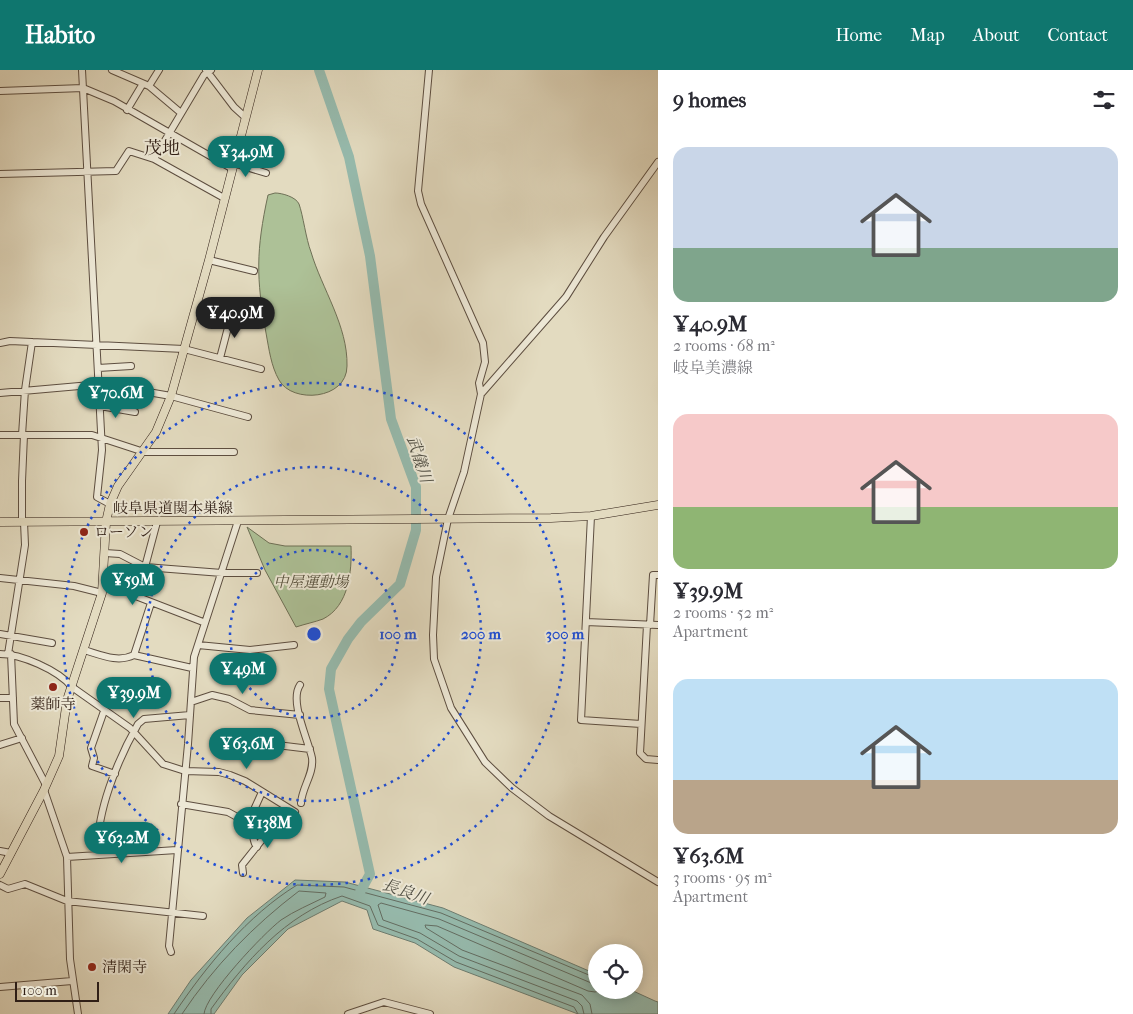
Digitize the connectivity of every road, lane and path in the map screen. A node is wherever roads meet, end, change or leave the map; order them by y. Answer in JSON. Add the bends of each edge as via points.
{"nodes":[{"id":1,"x":82,"y":70,"type":"edge"},
{"id":2,"x":159,"y":70,"type":"edge"},
{"id":3,"x":258,"y":70,"type":"edge"},
{"id":4,"x":429,"y":70,"type":"edge"},
{"id":5,"x":115,"y":71,"type":"edge"},
{"id":6,"x":208,"y":71,"type":"edge"},
{"id":7,"x":146,"y":85,"type":"junction"},
{"id":8,"x":83,"y":88,"type":"junction"},
{"id":9,"x":0,"y":91,"type":"edge"},
{"id":10,"x":127,"y":110,"type":"junction"},
{"id":11,"x":181,"y":113,"type":"junction"},
{"id":12,"x":245,"y":117,"type":"junction"},
{"id":13,"x":169,"y":134,"type":"junction"},
{"id":14,"x":154,"y":159,"type":"junction"},
{"id":15,"x":658,"y":162,"type":"edge"},
{"id":16,"x":232,"y":166,"type":"junction"},
{"id":17,"x":88,"y":171,"type":"junction"},
{"id":18,"x":0,"y":174,"type":"edge"},
{"id":19,"x":266,"y":174,"type":"dead end"},
{"id":20,"x":224,"y":198,"type":"junction"},
{"id":21,"x":209,"y":260,"type":"junction"},
{"id":22,"x":254,"y":271,"type":"dead end"},
{"id":23,"x":231,"y":316,"type":"dead end"},
{"id":24,"x":32,"y":342,"type":"junction"},
{"id":25,"x":0,"y":343,"type":"edge"},
{"id":26,"x":97,"y":345,"type":"junction"},
{"id":27,"x":184,"y":349,"type":"junction"},
{"id":28,"x":220,"y":358,"type":"junction"},
{"id":29,"x":131,"y":366,"type":"dead end"},
{"id":30,"x":98,"y":368,"type":"junction"},
{"id":31,"x":261,"y":368,"type":"dead end"},
{"id":32,"x":98,"y":384,"type":"junction"},
{"id":33,"x":25,"y":390,"type":"junction"},
{"id":34,"x":0,"y":393,"type":"edge"},
{"id":35,"x":480,"y":394,"type":"junction"},
{"id":36,"x":171,"y":396,"type":"junction"},
{"id":37,"x":100,"y":406,"type":"junction"},
{"id":38,"x":136,"y":412,"type":"dead end"},
{"id":39,"x":248,"y":417,"type":"dead end"},
{"id":40,"x":0,"y":435,"type":"edge"},
{"id":41,"x":23,"y":435,"type":"junction"},
{"id":42,"x":102,"y":437,"type":"junction"},
{"id":43,"x":144,"y":452,"type":"junction"},
{"id":44,"x":234,"y":452,"type":"dead end"},
{"id":45,"x":110,"y":504,"type":"junction"},
{"id":46,"x":658,"y":505,"type":"edge"},
{"id":47,"x":591,"y":516,"type":"junction"},
{"id":48,"x":444,"y":519,"type":"junction"},
{"id":49,"x":238,"y":521,"type":"junction"},
{"id":50,"x":0,"y":522,"type":"edge"},
{"id":51,"x":23,"y":522,"type":"junction"},
{"id":52,"x":106,"y":522,"type":"junction"},
{"id":53,"x":157,"y":522,"type":"junction"},
{"id":54,"x":105,"y":553,"type":"junction"},
{"id":55,"x":145,"y":567,"type":"junction"},
{"id":56,"x":222,"y":573,"type":"junction"},
{"id":57,"x":257,"y":573,"type":"dead end"},
{"id":58,"x":658,"y":575,"type":"edge"},
{"id":59,"x":0,"y":578,"type":"edge"},
{"id":60,"x":20,"y":580,"type":"junction"},
{"id":61,"x":102,"y":593,"type":"junction"},
{"id":62,"x":152,"y":603,"type":"junction"},
{"id":63,"x":203,"y":622,"type":"junction"},
{"id":64,"x":586,"y":622,"type":"junction"},
{"id":65,"x":649,"y":625,"type":"junction"},
{"id":66,"x":658,"y":625,"type":"edge"},
{"id":67,"x":0,"y":634,"type":"edge"},
{"id":68,"x":11,"y":636,"type":"junction"},
{"id":69,"x":52,"y":643,"type":"dead end"},
{"id":70,"x":198,"y":645,"type":"junction"},
{"id":71,"x":294,"y":645,"type":"dead end"},
{"id":72,"x":84,"y":650,"type":"junction"},
{"id":73,"x":0,"y":654,"type":"edge"},
{"id":74,"x":10,"y":654,"type":"junction"},
{"id":75,"x":134,"y":655,"type":"junction"},
{"id":76,"x":192,"y":668,"type":"junction"},
{"id":77,"x":300,"y":685,"type":"dead end"},
{"id":78,"x":72,"y":687,"type":"junction"},
{"id":79,"x":0,"y":698,"type":"edge"},
{"id":80,"x":13,"y":698,"type":"junction"},
{"id":81,"x":190,"y":702,"type":"junction"},
{"id":82,"x":104,"y":711,"type":"junction"},
{"id":83,"x":190,"y":715,"type":"junction"},
{"id":84,"x":300,"y":715,"type":"junction"},
{"id":85,"x":641,"y":724,"type":"junction"},
{"id":86,"x":133,"y":733,"type":"junction"},
{"id":87,"x":22,"y":738,"type":"junction"},
{"id":88,"x":0,"y":745,"type":"edge"},
{"id":89,"x":277,"y":745,"type":"dead end"},
{"id":90,"x":310,"y":750,"type":"junction"},
{"id":91,"x":658,"y":760,"type":"edge"},
{"id":92,"x":185,"y":771,"type":"junction"},
{"id":93,"x":115,"y":774,"type":"junction"},
{"id":94,"x":45,"y":788,"type":"junction"},
{"id":95,"x":262,"y":792,"type":"junction"},
{"id":96,"x":301,"y":803,"type":"dead end"},
{"id":97,"x":181,"y":804,"type":"junction"},
{"id":98,"x":295,"y":812,"type":"dead end"},
{"id":99,"x":248,"y":823,"type":"junction"},
{"id":100,"x":287,"y":824,"type":"dead end"},
{"id":101,"x":257,"y":847,"type":"junction"},
{"id":102,"x":177,"y":850,"type":"junction"},
{"id":103,"x":0,"y":851,"type":"edge"},
{"id":104,"x":11,"y":853,"type":"junction"},
{"id":105,"x":98,"y":855,"type":"junction"},
{"id":106,"x":67,"y":857,"type":"junction"},
{"id":107,"x":243,"y":873,"type":"dead end"},
{"id":108,"x":0,"y":874,"type":"edge"},
{"id":109,"x":658,"y":882,"type":"edge"},
{"id":110,"x":0,"y":885,"type":"edge"},
{"id":111,"x":66,"y":901,"type":"junction"},
{"id":112,"x":172,"y":914,"type":"junction"},
{"id":113,"x":203,"y":916,"type":"dead end"},
{"id":114,"x":171,"y":952,"type":"dead end"},
{"id":115,"x":72,"y":980,"type":"junction"},
{"id":116,"x":0,"y":987,"type":"edge"},
{"id":117,"x":78,"y":1014,"type":"edge"},
{"id":118,"x":348,"y":1014,"type":"edge"},
{"id":119,"x":430,"y":1014,"type":"edge"}],
"edges":[{"from":1,"to":8,"type":"street"},
{"from":2,"to":7,"type":"street"},
{"from":3,"to":12,"type":"main road"},
{"from":4,"to":35,"type":"street","via":[[418,192],[483,343],[485,362],[479,383]]},
{"from":5,"to":7,"type":"street"},
{"from":6,"to":11,"type":"street"},
{"from":6,"to":12,"type":"street"},
{"from":7,"to":10,"type":"street"},
{"from":7,"to":11,"type":"street"},
{"from":8,"to":9,"type":"street"},
{"from":8,"to":10,"type":"street"},
{"from":8,"to":17,"type":"street"},
{"from":10,"to":13,"type":"street"},
{"from":11,"to":13,"type":"street"},
{"from":12,"to":16,"type":"main road"},
{"from":13,"to":14,"type":"street"},
{"from":13,"to":16,"type":"street"},
{"from":14,"to":17,"type":"street","via":[[129,151],[116,171]]},
{"from":14,"to":20,"type":"street"},
{"from":15,"to":35,"type":"street","via":[[566,297]]},
{"from":16,"to":19,"type":"street"},
{"from":16,"to":20,"type":"main road"},
{"from":17,"to":18,"type":"street"},
{"from":17,"to":26,"type":"street"},
{"from":20,"to":21,"type":"main road"},
{"from":21,"to":22,"type":"street"},
{"from":21,"to":27,"type":"main road"},
{"from":23,"to":28,"type":"street"},
{"from":24,"to":25,"type":"street"},
{"from":24,"to":26,"type":"street"},
{"from":24,"to":33,"type":"street"},
{"from":26,"to":27,"type":"street"},
{"from":26,"to":30,"type":"street"},
{"from":27,"to":28,"type":"street"},
{"from":27,"to":36,"type":"main road"},
{"from":28,"to":31,"type":"street"},
{"from":29,"to":30,"type":"street"},
{"from":30,"to":32,"type":"street"},
{"from":32,"to":33,"type":"street"},
{"from":32,"to":36,"type":"street"},
{"from":32,"to":37,"type":"street"},
{"from":33,"to":34,"type":"street"},
{"from":33,"to":41,"type":"street"},
{"from":35,"to":48,"type":"street","via":[[464,472]]},
{"from":36,"to":39,"type":"street"},
{"from":36,"to":43,"type":"main road"},
{"from":37,"to":38,"type":"street"},
{"from":37,"to":42,"type":"street"},
{"from":40,"to":41,"type":"street"},
{"from":41,"to":42,"type":"street"},
{"from":41,"to":51,"type":"street"},
{"from":42,"to":43,"type":"street"},
{"from":42,"to":45,"type":"street","via":[[97,497]]},
{"from":43,"to":44,"type":"street"},
{"from":43,"to":45,"type":"main road","via":[[118,486]]},
{"from":45,"to":52,"type":"main road"},
{"from":46,"to":47,"type":"main road"},
{"from":47,"to":48,"type":"main road"},
{"from":47,"to":64,"type":"street"},
{"from":48,"to":49,"type":"main road","name":"岐阜県道関本巣線"},
{"from":48,"to":109,"type":"street","via":[[433,635],[434,659],[451,708],[485,762],[512,788],[549,816]]},
{"from":49,"to":53,"type":"main road","name":"岐阜県道関本巣線"},
{"from":49,"to":56,"type":"street"},
{"from":50,"to":51,"type":"main road","name":"岐阜県道関本巣線"},
{"from":51,"to":52,"type":"main road","name":"岐阜県道関本巣線"},
{"from":51,"to":60,"type":"street","via":[[25,544]]},
{"from":52,"to":53,"type":"main road","name":"岐阜県道関本巣線"},
{"from":52,"to":54,"type":"main road"},
{"from":53,"to":55,"type":"street"},
{"from":54,"to":55,"type":"street","via":[[120,554]]},
{"from":54,"to":61,"type":"main road"},
{"from":55,"to":56,"type":"street"},
{"from":55,"to":62,"type":"street","via":[[133,595]]},
{"from":56,"to":57,"type":"street"},
{"from":56,"to":63,"type":"street"},
{"from":58,"to":65,"type":"street","via":[[653,574]]},
{"from":59,"to":60,"type":"street"},
{"from":60,"to":61,"type":"street","via":[[74,586]]},
{"from":60,"to":68,"type":"street"},
{"from":61,"to":72,"type":"main road"},
{"from":62,"to":63,"type":"street"},
{"from":62,"to":75,"type":"street"},
{"from":63,"to":70,"type":"street"},
{"from":64,"to":65,"type":"street"},
{"from":64,"to":85,"type":"street","via":[[581,720]]},
{"from":65,"to":66,"type":"street"},
{"from":65,"to":85,"type":"street"},
{"from":67,"to":68,"type":"street"},
{"from":68,"to":69,"type":"street"},
{"from":68,"to":74,"type":"street"},
{"from":70,"to":71,"type":"street","via":[[250,650]]},
{"from":70,"to":76,"type":"street"},
{"from":72,"to":75,"type":"street","via":[[125,660]]},
{"from":72,"to":78,"type":"main road"},
{"from":73,"to":74,"type":"street"},
{"from":74,"to":78,"type":"street","via":[[32,661]]},
{"from":74,"to":80,"type":"street"},
{"from":75,"to":76,"type":"street"},
{"from":76,"to":81,"type":"street"},
{"from":77,"to":84,"type":"street","via":[[297,698]]},
{"from":78,"to":82,"type":"street"},
{"from":78,"to":94,"type":"main road","via":[[64,713],[59,756]]},
{"from":79,"to":80,"type":"street"},
{"from":80,"to":87,"type":"street","via":[[14,724]]},
{"from":81,"to":83,"type":"street"},
{"from":81,"to":84,"type":"street","via":[[212,695],[250,710]]},
{"from":82,"to":86,"type":"street"},
{"from":82,"to":93,"type":"street","via":[[91,748],[92,766]]},
{"from":83,"to":86,"type":"street","via":[[140,720]]},
{"from":83,"to":92,"type":"street"},
{"from":84,"to":90,"type":"street"},
{"from":85,"to":91,"type":"street","via":[[640,753],[646,759]]},
{"from":86,"to":92,"type":"street","via":[[163,764]]},
{"from":86,"to":93,"type":"street"},
{"from":87,"to":88,"type":"street"},
{"from":87,"to":94,"type":"street"},
{"from":89,"to":90,"type":"street"},
{"from":90,"to":96,"type":"street","via":[[313,765]]},
{"from":92,"to":95,"type":"street","via":[[230,775]]},
{"from":92,"to":97,"type":"street"},
{"from":93,"to":105,"type":"street","via":[[100,822]]},
{"from":94,"to":104,"type":"main road"},
{"from":94,"to":106,"type":"street"},
{"from":95,"to":98,"type":"street"},
{"from":95,"to":99,"type":"street"},
{"from":97,"to":99,"type":"street","via":[[228,812]]},
{"from":97,"to":102,"type":"street"},
{"from":99,"to":101,"type":"street"},
{"from":100,"to":101,"type":"street","via":[[269,831]]},
{"from":101,"to":107,"type":"street","via":[[242,865]]},
{"from":102,"to":105,"type":"street"},
{"from":102,"to":112,"type":"street"},
{"from":103,"to":104,"type":"street"},
{"from":104,"to":108,"type":"main road"},
{"from":105,"to":106,"type":"street"},
{"from":106,"to":111,"type":"street"},
{"from":110,"to":111,"type":"street","via":[[8,890],[25,884]]},
{"from":111,"to":112,"type":"street"},
{"from":111,"to":115,"type":"street"},
{"from":112,"to":113,"type":"street"},
{"from":112,"to":114,"type":"street"},
{"from":115,"to":116,"type":"street"},
{"from":115,"to":117,"type":"street"},
{"from":118,"to":119,"type":"street","via":[[384,1002]]}]}
